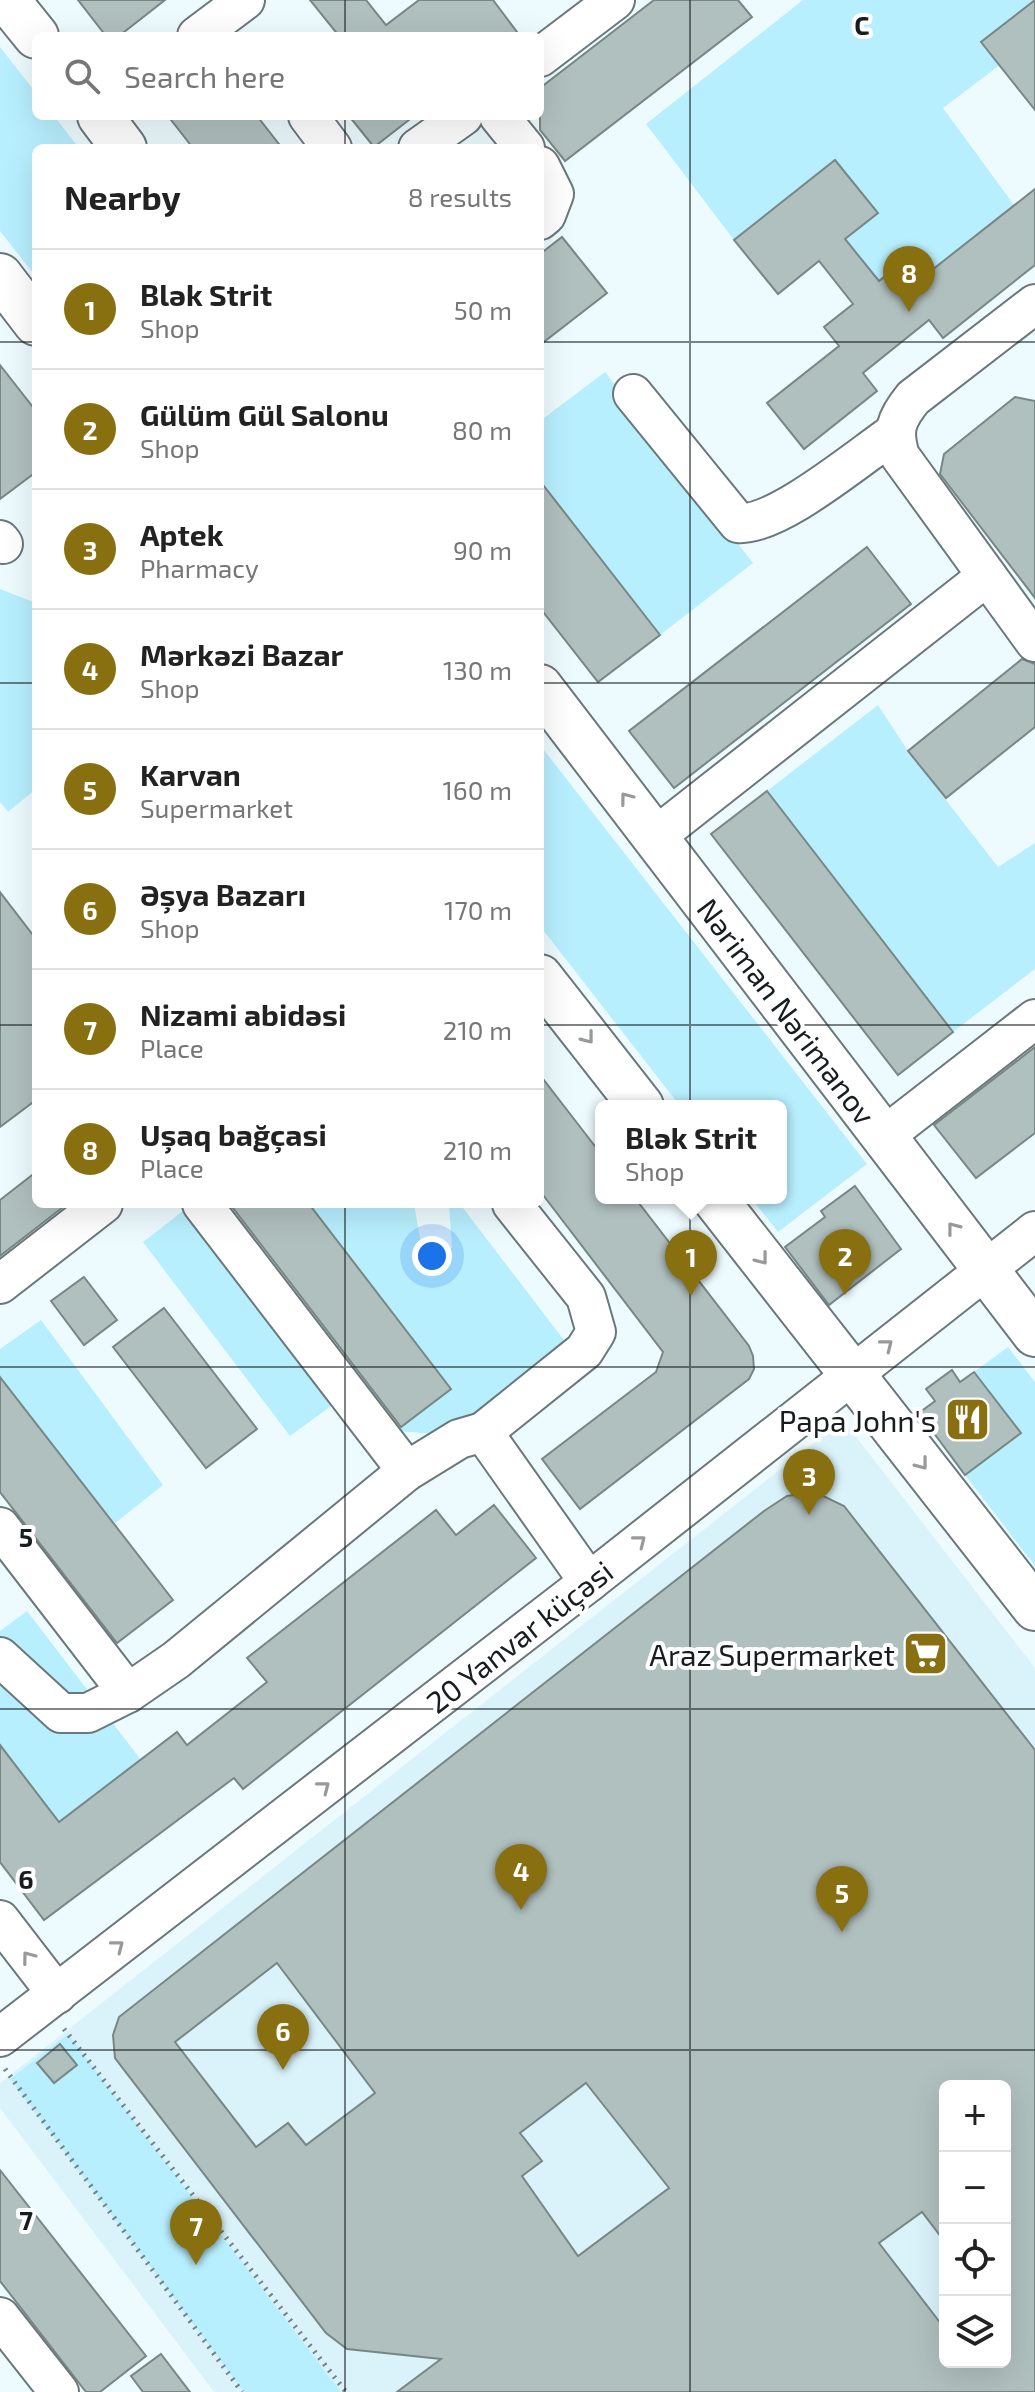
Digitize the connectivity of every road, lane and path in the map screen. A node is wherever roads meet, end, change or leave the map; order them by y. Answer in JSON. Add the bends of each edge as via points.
{"nodes":[{"id":1,"x":7,"y":0,"type":"edge"},
{"id":2,"x":615,"y":0,"type":"edge"},
{"id":3,"x":241,"y":16,"type":"edge"},
{"id":4,"x":33,"y":32,"type":"edge"},
{"id":5,"x":206,"y":32,"type":"edge"},
{"id":6,"x":544,"y":54,"type":"edge"},
{"id":7,"x":103,"y":120,"type":"edge"},
{"id":8,"x":311,"y":120,"type":"edge"},
{"id":9,"x":457,"y":120,"type":"edge"},
{"id":10,"x":502,"y":120,"type":"edge"},
{"id":11,"x":121,"y":144,"type":"edge"},
{"id":12,"x":329,"y":144,"type":"edge"},
{"id":13,"x":424,"y":144,"type":"edge"},
{"id":14,"x":522,"y":144,"type":"edge"},
{"id":15,"x":544,"y":174,"type":"edge"},
{"id":16,"x":544,"y":217,"type":"edge"},
{"id":17,"x":0,"y":276,"type":"edge"},
{"id":18,"x":1035,"y":304,"type":"edge"},
{"id":19,"x":32,"y":318,"type":"edge"},
{"id":20,"x":633,"y":394,"type":"dead end"},
{"id":21,"x":893,"y":434,"type":"junction"},
{"id":22,"x":987,"y":576,"type":"junction"},
{"id":23,"x":1033,"y":635,"type":"edge"},
{"id":24,"x":544,"y":692,"type":"edge"},
{"id":25,"x":655,"y":837,"type":"junction"},
{"id":26,"x":544,"y":982,"type":"edge"},
{"id":27,"x":1035,"y":1019,"type":"edge"},
{"id":28,"x":636,"y":1100,"type":"edge"},
{"id":29,"x":883,"y":1137,"type":"junction"},
{"id":30,"x":719,"y":1204,"type":"edge"},
{"id":31,"x":98,"y":1208,"type":"edge"},
{"id":32,"x":205,"y":1208,"type":"edge"},
{"id":33,"x":515,"y":1208,"type":"edge"},
{"id":34,"x":1035,"y":1231,"type":"edge"},
{"id":35,"x":986,"y":1269,"type":"junction"},
{"id":36,"x":0,"y":1284,"type":"edge"},
{"id":37,"x":1035,"y":1334,"type":"edge"},
{"id":38,"x":851,"y":1373,"type":"junction"},
{"id":39,"x":483,"y":1432,"type":"junction"},
{"id":40,"x":407,"y":1471,"type":"junction"},
{"id":41,"x":0,"y":1527,"type":"edge"},
{"id":42,"x":589,"y":1582,"type":"junction"},
{"id":43,"x":1035,"y":1608,"type":"edge"},
{"id":44,"x":0,"y":1657,"type":"edge"},
{"id":45,"x":128,"y":1693,"type":"junction"},
{"id":46,"x":0,"y":1920,"type":"edge"},
{"id":47,"x":50,"y":1999,"type":"junction"},
{"id":48,"x":2,"y":2037,"type":"edge"},
{"id":49,"x":0,"y":2317,"type":"edge"},
{"id":50,"x":59,"y":2392,"type":"edge"},
{"id":51,"x":242,"y":2392,"type":"edge"},
{"id":52,"x":346,"y":2392,"type":"edge"}],
"edges":[{"from":1,"to":4,"type":"main road"},
{"from":2,"to":6,"type":"street"},
{"from":3,"to":5,"type":"street"},
{"from":7,"to":11,"type":"main road"},
{"from":8,"to":12,"type":"street"},
{"from":9,"to":13,"type":"street"},
{"from":10,"to":14,"type":"street"},
{"from":15,"to":16,"type":"street","via":[[554,194]]},
{"from":17,"to":19,"type":"main road"},
{"from":18,"to":21,"type":"street","via":[[913,398]]},
{"from":20,"to":21,"type":"street","via":[[738,523],[751,525],[776,515]]},
{"from":21,"to":22,"type":"street","via":[[900,456]]},
{"from":22,"to":23,"type":"street"},
{"from":22,"to":25,"type":"street"},
{"from":25,"to":24,"type":"main road","name":"Nəriman Nərimanov","one_way":true},
{"from":25,"to":29,"type":"main road","name":"Nəriman Nərimanov"},
{"from":26,"to":28,"type":"main road","one_way":true},
{"from":27,"to":29,"type":"street"},
{"from":35,"to":29,"type":"main road","name":"Nəriman Nərimanov","one_way":true},
{"from":30,"to":38,"type":"main road","one_way":true},
{"from":31,"to":36,"type":"street"},
{"from":32,"to":40,"type":"street"},
{"from":33,"to":39,"type":"street","via":[[586,1297],[596,1332],[584,1351]]},
{"from":34,"to":35,"type":"street","name":"20 Yanvar küçəsi"},
{"from":35,"to":37,"type":"main road","name":"Nəriman Nərimanov"},
{"from":38,"to":35,"type":"street","name":"20 Yanvar küçəsi","one_way":true},
{"from":42,"to":38,"type":"street","name":"20 Yanvar küçəsi","one_way":true},
{"from":38,"to":43,"type":"main road","one_way":true},
{"from":39,"to":40,"type":"street","via":[[459,1439]]},
{"from":39,"to":42,"type":"street"},
{"from":40,"to":45,"type":"street","via":[[176,1660]]},
{"from":41,"to":45,"type":"street"},
{"from":47,"to":42,"type":"street","name":"20 Yanvar küçəsi","one_way":true},
{"from":44,"to":45,"type":"street","via":[[61,1713],[88,1713]]},
{"from":47,"to":46,"type":"street","one_way":true},
{"from":47,"to":48,"type":"street","name":"20 Yanvar küçəsi"},
{"from":47,"to":52,"type":"path"},
{"from":48,"to":51,"type":"path"},
{"from":49,"to":50,"type":"street"}]}
